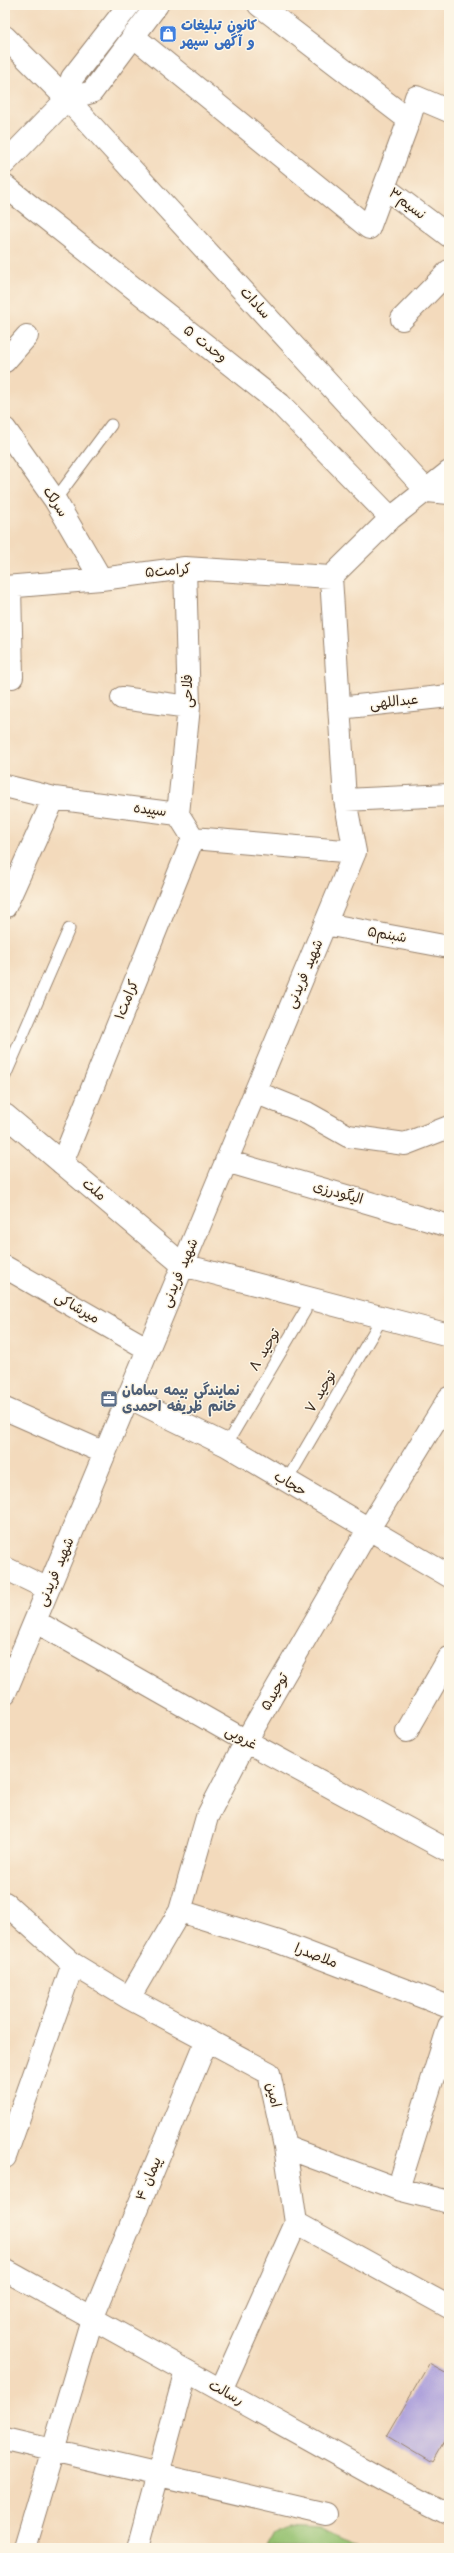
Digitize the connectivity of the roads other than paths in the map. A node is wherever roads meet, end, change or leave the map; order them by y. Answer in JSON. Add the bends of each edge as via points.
{"nodes":[{"id":1,"x":128,"y":5,"type":"edge"},
{"id":2,"x":156,"y":5,"type":"edge"},
{"id":3,"x":259,"y":5,"type":"edge"},
{"id":4,"x":133,"y":36,"type":"junction"},
{"id":5,"x":5,"y":37,"type":"edge"},
{"id":6,"x":67,"y":99,"type":"junction"},
{"id":7,"x":449,"y":111,"type":"edge"},
{"id":8,"x":409,"y":120,"type":"junction"},
{"id":9,"x":5,"y":163,"type":"edge"},
{"id":10,"x":5,"y":186,"type":"edge"},
{"id":11,"x":384,"y":187,"type":"junction"},
{"id":12,"x":449,"y":236,"type":"edge"},
{"id":13,"x":449,"y":271,"type":"edge"},
{"id":14,"x":402,"y":319,"type":"dead end"},
{"id":15,"x":27,"y":336,"type":"dead end"},
{"id":16,"x":5,"y":361,"type":"edge"},
{"id":17,"x":111,"y":425,"type":"dead end"},
{"id":18,"x":5,"y":429,"type":"edge"},
{"id":19,"x":449,"y":472,"type":"edge"},
{"id":20,"x":427,"y":492,"type":"junction"},
{"id":21,"x":449,"y":493,"type":"edge"},
{"id":22,"x":55,"y":500,"type":"junction"},
{"id":23,"x":391,"y":518,"type":"junction"},
{"id":24,"x":185,"y":568,"type":"junction"},
{"id":25,"x":331,"y":577,"type":"junction"},
{"id":26,"x":102,"y":579,"type":"junction"},
{"id":27,"x":8,"y":587,"type":"edge"},
{"id":28,"x":12,"y":677,"type":"dead end"},
{"id":29,"x":449,"y":696,"type":"edge"},
{"id":30,"x":122,"y":698,"type":"dead end"},
{"id":31,"x":189,"y":706,"type":"junction"},
{"id":32,"x":339,"y":708,"type":"junction"},
{"id":33,"x":5,"y":786,"type":"edge"},
{"id":34,"x":449,"y":794,"type":"edge"},
{"id":35,"x":54,"y":798,"type":"junction"},
{"id":36,"x":345,"y":800,"type":"junction"},
{"id":37,"x":178,"y":814,"type":"junction"},
{"id":38,"x":193,"y":838,"type":"junction"},
{"id":39,"x":355,"y":852,"type":"junction"},
{"id":40,"x":5,"y":907,"type":"edge"},
{"id":41,"x":325,"y":924,"type":"junction"},
{"id":42,"x":69,"y":929,"type":"dead end"},
{"id":43,"x":449,"y":947,"type":"edge"},
{"id":44,"x":5,"y":1076,"type":"edge"},
{"id":45,"x":255,"y":1092,"type":"junction"},
{"id":46,"x":5,"y":1115,"type":"edge"},
{"id":47,"x":449,"y":1127,"type":"edge"},
{"id":48,"x":226,"y":1161,"type":"junction"},
{"id":49,"x":62,"y":1163,"type":"junction"},
{"id":50,"x":449,"y":1226,"type":"edge"},
{"id":51,"x":183,"y":1265,"type":"junction"},
{"id":52,"x":5,"y":1266,"type":"edge"},
{"id":53,"x":306,"y":1311,"type":"dead end"},
{"id":54,"x":382,"y":1318,"type":"junction"},
{"id":55,"x":449,"y":1336,"type":"edge"},
{"id":56,"x":148,"y":1349,"type":"junction"},
{"id":57,"x":128,"y":1397,"type":"junction"},
{"id":58,"x":449,"y":1398,"type":"edge"},
{"id":59,"x":5,"y":1409,"type":"edge"},
{"id":60,"x":226,"y":1445,"type":"junction"},
{"id":61,"x":105,"y":1453,"type":"junction"},
{"id":62,"x":286,"y":1482,"type":"junction"},
{"id":63,"x":368,"y":1530,"type":"junction"},
{"id":64,"x":5,"y":1568,"type":"edge"},
{"id":65,"x":449,"y":1576,"type":"edge"},
{"id":66,"x":48,"y":1589,"type":"junction"},
{"id":67,"x":35,"y":1622,"type":"junction"},
{"id":68,"x":449,"y":1658,"type":"edge"},
{"id":69,"x":5,"y":1693,"type":"edge"},
{"id":70,"x":406,"y":1731,"type":"dead end"},
{"id":71,"x":246,"y":1741,"type":"junction"},
{"id":72,"x":449,"y":1850,"type":"edge"},
{"id":73,"x":5,"y":1903,"type":"edge"},
{"id":74,"x":180,"y":1911,"type":"junction"},
{"id":75,"x":73,"y":1964,"type":"junction"},
{"id":76,"x":129,"y":1998,"type":"junction"},
{"id":77,"x":449,"y":2007,"type":"edge"},
{"id":78,"x":449,"y":2026,"type":"edge"},
{"id":79,"x":206,"y":2040,"type":"junction"},
{"id":80,"x":285,"y":2147,"type":"junction"},
{"id":81,"x":5,"y":2157,"type":"edge"},
{"id":82,"x":398,"y":2188,"type":"junction"},
{"id":83,"x":449,"y":2202,"type":"edge"},
{"id":84,"x":296,"y":2223,"type":"junction"},
{"id":85,"x":5,"y":2270,"type":"edge"},
{"id":86,"x":449,"y":2307,"type":"edge"},
{"id":87,"x":92,"y":2319,"type":"junction"},
{"id":88,"x":186,"y":2371,"type":"junction"},
{"id":89,"x":220,"y":2390,"type":"junction"},
{"id":90,"x":5,"y":2439,"type":"edge"},
{"id":91,"x":53,"y":2450,"type":"junction"},
{"id":92,"x":158,"y":2475,"type":"junction"},
{"id":93,"x":388,"y":2483,"type":"junction"},
{"id":94,"x":326,"y":2514,"type":"dead end"},
{"id":95,"x":449,"y":2514,"type":"edge"},
{"id":96,"x":449,"y":2529,"type":"edge"},
{"id":97,"x":24,"y":2548,"type":"edge"},
{"id":98,"x":138,"y":2548,"type":"edge"}],
"edges":[{"from":1,"to":6,"type":"street","via":[[72,78]]},
{"from":2,"to":4,"type":"street"},
{"from":3,"to":8,"type":"street"},
{"from":4,"to":6,"type":"street","via":[[92,92]]},
{"from":4,"to":11,"type":"street","via":[[369,228]]},
{"from":5,"to":6,"type":"street","name":"سادات"},
{"from":6,"to":9,"type":"street"},
{"from":6,"to":20,"type":"street","name":"سادات"},
{"from":7,"to":8,"type":"street","via":[[416,97]]},
{"from":8,"to":11,"type":"street"},
{"from":10,"to":23,"type":"street","name":"وحدت ۵","via":[[280,404]]},
{"from":11,"to":12,"type":"street","name":"نسیم۳"},
{"from":13,"to":14,"type":"street"},
{"from":15,"to":16,"type":"street"},
{"from":17,"to":22,"type":"lane"},
{"from":18,"to":22,"type":"street","name":"سرلک"},
{"from":19,"to":20,"type":"street"},
{"from":20,"to":21,"type":"street"},
{"from":20,"to":23,"type":"street"},
{"from":22,"to":26,"type":"street","name":"سرلک"},
{"from":23,"to":25,"type":"street"},
{"from":24,"to":25,"type":"street","name":"کرامت۵"},
{"from":24,"to":26,"type":"street","name":"کرامت۵"},
{"from":24,"to":31,"type":"street","name":"فلاحی"},
{"from":25,"to":32,"type":"street"},
{"from":26,"to":27,"type":"street","name":"کرامت۵"},
{"from":27,"to":28,"type":"street"},
{"from":29,"to":32,"type":"street","name":"عبداللهی"},
{"from":30,"to":31,"type":"street"},
{"from":31,"to":37,"type":"street","name":"فلاحی"},
{"from":32,"to":36,"type":"street"},
{"from":33,"to":35,"type":"street","name":"سپیده"},
{"from":34,"to":36,"type":"street"},
{"from":35,"to":37,"type":"street","name":"سپیده"},
{"from":35,"to":40,"type":"street"},
{"from":36,"to":39,"type":"street"},
{"from":37,"to":38,"type":"street","name":"سپیده"},
{"from":38,"to":39,"type":"street"},
{"from":38,"to":49,"type":"street","name":"کرامت۱"},
{"from":39,"to":41,"type":"street","name":"شهید فریدنی"},
{"from":41,"to":43,"type":"street","name":"شبنم۵"},
{"from":41,"to":45,"type":"street","name":"شهید فریدنی"},
{"from":42,"to":44,"type":"lane"},
{"from":45,"to":47,"type":"street","via":[[307,1113],[348,1136],[405,1144]]},
{"from":45,"to":48,"type":"street","name":"شهید فریدنی"},
{"from":46,"to":49,"type":"street","name":"ملت"},
{"from":48,"to":50,"type":"street","name":"الیگودرزی"},
{"from":48,"to":51,"type":"street","name":"شهید فریدنی"},
{"from":49,"to":51,"type":"street","name":"ملت"},
{"from":51,"to":54,"type":"street"},
{"from":51,"to":56,"type":"street","name":"شهید فریدنی"},
{"from":52,"to":56,"type":"street","name":"میرشاکی"},
{"from":53,"to":60,"type":"lane","name":"توحید ۸"},
{"from":54,"to":55,"type":"street"},
{"from":54,"to":62,"type":"lane","name":"توحید ۷"},
{"from":56,"to":57,"type":"street","name":"شهید فریدنی"},
{"from":57,"to":60,"type":"street","name":"حجاب"},
{"from":57,"to":61,"type":"street","name":"شهید فریدنی"},
{"from":58,"to":63,"type":"street","name":"توحید۵"},
{"from":59,"to":61,"type":"street"},
{"from":60,"to":62,"type":"street","name":"حجاب"},
{"from":61,"to":66,"type":"street","name":"شهید فریدنی"},
{"from":62,"to":63,"type":"street","name":"حجاب"},
{"from":63,"to":65,"type":"street","name":"حجاب"},
{"from":63,"to":71,"type":"street","name":"توحید۵"},
{"from":64,"to":66,"type":"street"},
{"from":66,"to":67,"type":"street","name":"شهید فریدنی"},
{"from":67,"to":69,"type":"street","name":"شهید فریدنی"},
{"from":67,"to":71,"type":"street","name":"غروبی"},
{"from":68,"to":70,"type":"street"},
{"from":71,"to":72,"type":"street","name":"غروبی"},
{"from":71,"to":74,"type":"street","name":"توحید۵","via":[[207,1817]]},
{"from":73,"to":75,"type":"street","name":"امین"},
{"from":74,"to":76,"type":"street","name":"توحید۵"},
{"from":74,"to":77,"type":"street","name":"ملاصدرا","via":[[279,1942]]},
{"from":75,"to":76,"type":"street","name":"امین"},
{"from":75,"to":81,"type":"street"},
{"from":76,"to":79,"type":"street","name":"امین"},
{"from":78,"to":82,"type":"street"},
{"from":79,"to":80,"type":"street","name":"امین","via":[[269,2074]]},
{"from":79,"to":87,"type":"street","name":"پیمان ۴"},
{"from":80,"to":82,"type":"street"},
{"from":80,"to":84,"type":"street","name":"امین"},
{"from":82,"to":83,"type":"street"},
{"from":84,"to":86,"type":"street"},
{"from":84,"to":89,"type":"street"},
{"from":85,"to":87,"type":"street","name":"رسالت"},
{"from":87,"to":88,"type":"street","name":"رسالت"},
{"from":87,"to":91,"type":"street","name":"پیمان ۴"},
{"from":88,"to":89,"type":"street","name":"رسالت"},
{"from":88,"to":92,"type":"street"},
{"from":89,"to":93,"type":"street","name":"رسالت"},
{"from":90,"to":91,"type":"street"},
{"from":91,"to":92,"type":"street"},
{"from":91,"to":97,"type":"street","name":"پیمان ۴"},
{"from":92,"to":94,"type":"street"},
{"from":92,"to":98,"type":"street"},
{"from":93,"to":95,"type":"street","name":"رسالت"},
{"from":93,"to":96,"type":"street"}]}
